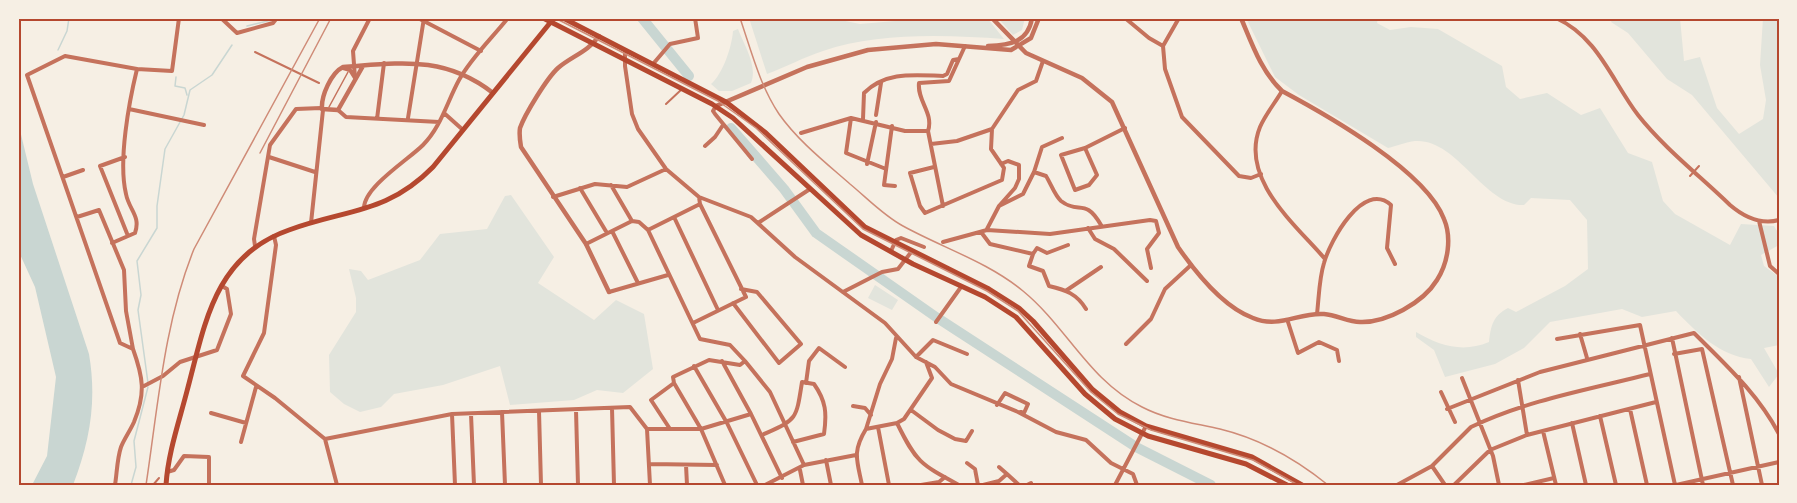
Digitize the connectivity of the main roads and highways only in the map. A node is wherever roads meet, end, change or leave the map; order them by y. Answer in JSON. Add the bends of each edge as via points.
{"nodes":[{"id":1,"x":543,"y":18,"type":"edge"},
{"id":2,"x":563,"y":18,"type":"edge"},
{"id":3,"x":553,"y":20,"type":"edge"},
{"id":4,"x":166,"y":485,"type":"edge"},
{"id":5,"x":1286,"y":485,"type":"edge"},
{"id":6,"x":1302,"y":485,"type":"edge"}],
"edges":[{"from":1,"to":3,"type":"main road"},
{"from":2,"to":6,"type":"main road","via":[[726,102],[766,133],[852,217],[1019,308],[1100,398],[1146,426],[1252,457]]},
{"from":3,"to":4,"type":"main road","via":[[417,182],[396,197],[364,210],[273,236],[237,263],[220,285],[209,310]]},
{"from":3,"to":5,"type":"main road","via":[[716,106],[759,139],[846,223],[1016,317],[1094,403],[1115,419],[1143,434],[1246,464]]}]}
